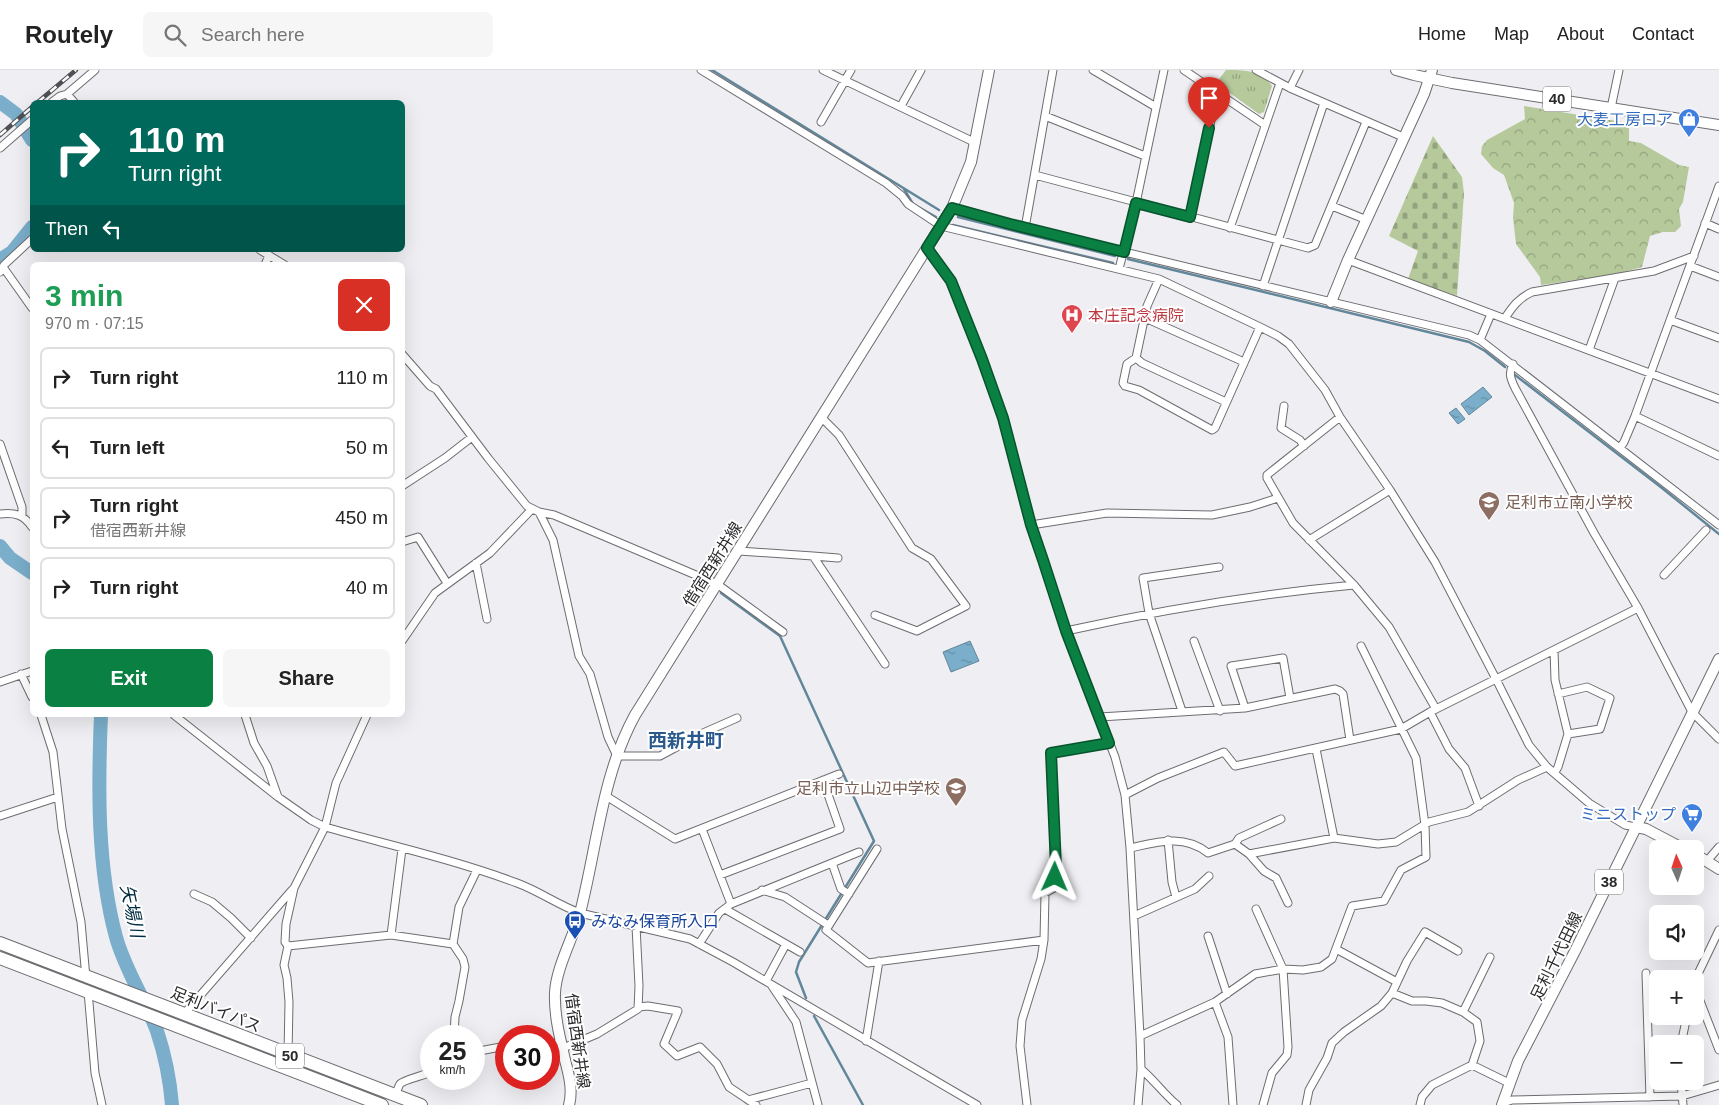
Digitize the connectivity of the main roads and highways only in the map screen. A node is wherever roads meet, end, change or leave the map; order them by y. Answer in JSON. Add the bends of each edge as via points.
{"nodes":[{"id":1,"x":989,"y":70,"type":"edge"},
{"id":2,"x":1396,"y":70,"type":"edge"},
{"id":3,"x":1431,"y":74,"type":"edge"},
{"id":4,"x":1719,"y":125,"type":"edge"},
{"id":5,"x":1331,"y":302,"type":"road end"},
{"id":6,"x":1719,"y":660,"type":"edge"},
{"id":7,"x":1636,"y":827,"type":"junction"},
{"id":8,"x":1667,"y":840,"type":"edge"},
{"id":9,"x":1704,"y":859,"type":"edge"},
{"id":10,"x":1719,"y":869,"type":"edge"},
{"id":11,"x":0,"y":943,"type":"edge"},
{"id":12,"x":0,"y":958,"type":"edge"},
{"id":13,"x":1503,"y":1104,"type":"edge"},
{"id":14,"x":382,"y":1105,"type":"edge"},
{"id":15,"x":421,"y":1105,"type":"edge"},
{"id":16,"x":569,"y":1105,"type":"edge"}],
"edges":[{"from":1,"to":16,"type":"main road","name":"借宿西新井線","via":[[971,162],[952,208],[622,740],[580,913],[555,991],[556,1013],[571,1085]]},
{"from":2,"to":3,"type":"main road","number":"40"},
{"from":3,"to":4,"type":"main road","number":"40"},
{"from":3,"to":5,"type":"main road"},
{"from":6,"to":7,"type":"main road","name":"足利千代田線","number":"38"},
{"from":7,"to":8,"type":"main road"},
{"from":7,"to":13,"type":"main road","name":"足利千代田線","number":"38","via":[[1518,1061]]},
{"from":9,"to":10,"type":"main road"},
{"from":11,"to":15,"type":"highway","name":"足利バイパス","number":"50"},
{"from":12,"to":14,"type":"highway","name":"足利バイパス","number":"50"}]}
